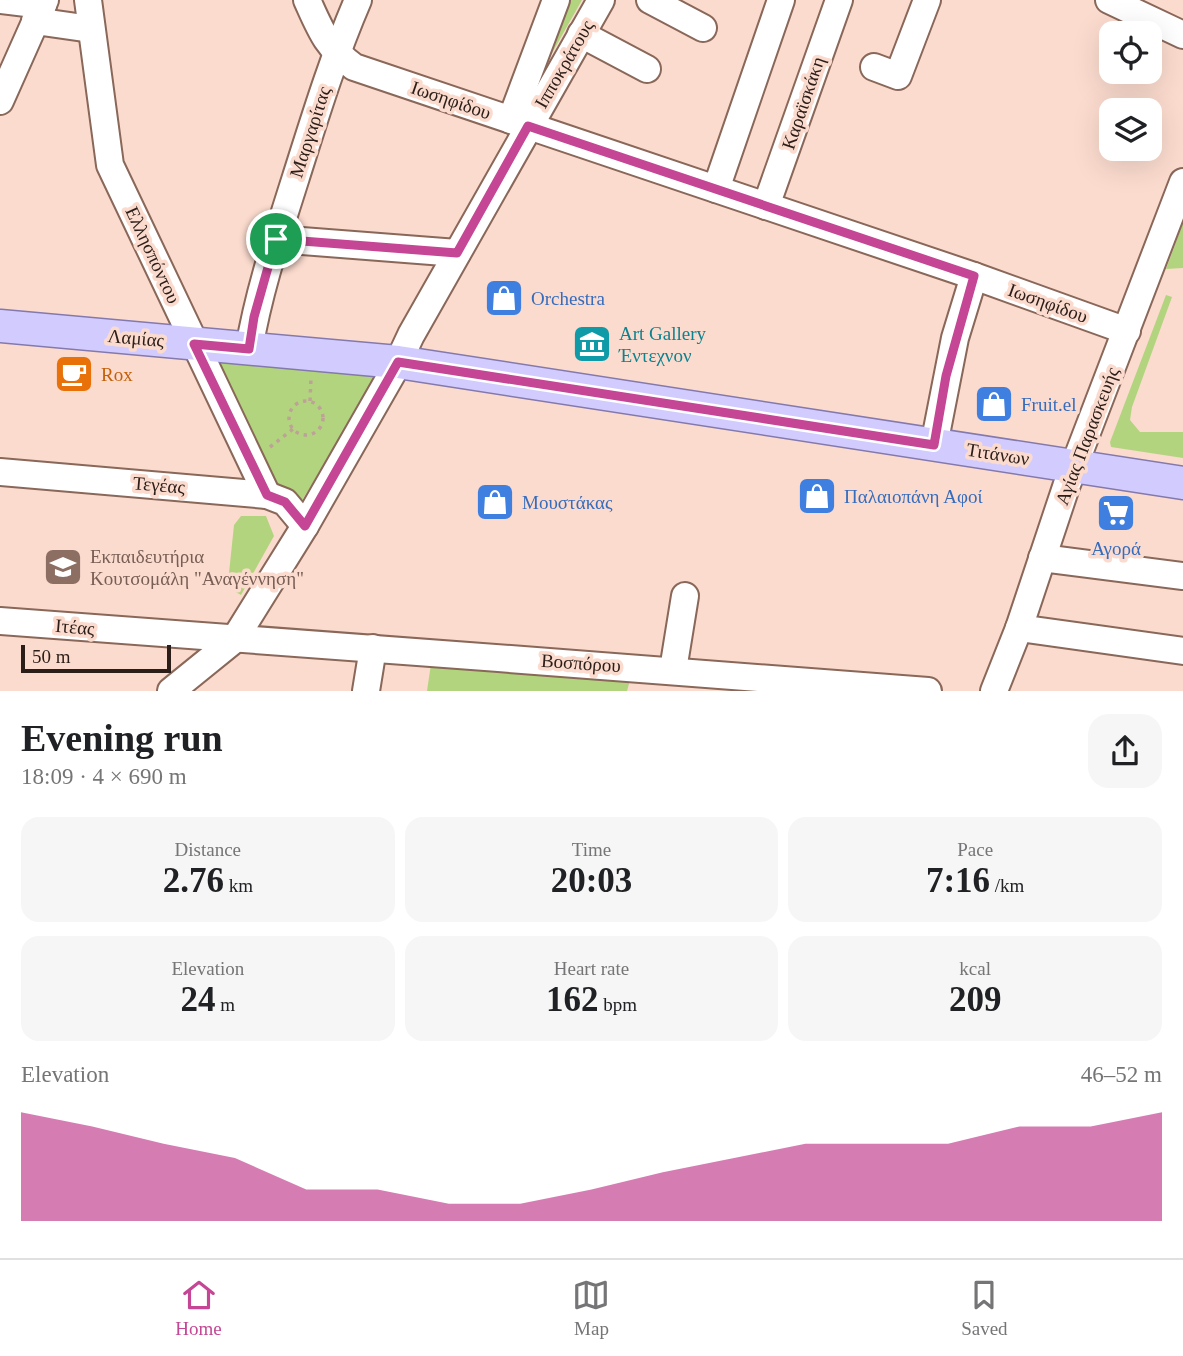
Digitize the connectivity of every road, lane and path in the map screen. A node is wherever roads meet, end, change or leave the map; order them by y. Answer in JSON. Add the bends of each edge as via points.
{"nodes":[{"id":1,"x":0,"y":0,"type":"edge"},
{"id":2,"x":88,"y":0,"type":"edge"},
{"id":3,"x":307,"y":0,"type":"edge"},
{"id":4,"x":358,"y":0,"type":"edge"},
{"id":5,"x":556,"y":0,"type":"edge"},
{"id":6,"x":601,"y":0,"type":"edge"},
{"id":7,"x":650,"y":0,"type":"edge"},
{"id":8,"x":782,"y":0,"type":"edge"},
{"id":9,"x":839,"y":0,"type":"edge"},
{"id":10,"x":927,"y":0,"type":"edge"},
{"id":11,"x":1109,"y":0,"type":"edge"},
{"id":12,"x":41,"y":9,"type":"edge"},
{"id":13,"x":703,"y":28,"type":"dead end"},
{"id":14,"x":91,"y":29,"type":"junction"},
{"id":15,"x":581,"y":34,"type":"junction"},
{"id":16,"x":1183,"y":35,"type":"edge"},
{"id":17,"x":335,"y":53,"type":"junction"},
{"id":18,"x":874,"y":67,"type":"dead end"},
{"id":19,"x":647,"y":69,"type":"dead end"},
{"id":20,"x":0,"y":101,"type":"edge"},
{"id":21,"x":519,"y":123,"type":"junction"},
{"id":22,"x":1183,"y":183,"type":"edge"},
{"id":23,"x":716,"y":189,"type":"junction"},
{"id":24,"x":766,"y":206,"type":"junction"},
{"id":25,"x":276,"y":239,"type":"junction"},
{"id":26,"x":457,"y":253,"type":"junction"},
{"id":27,"x":974,"y":276,"type":"junction"},
{"id":28,"x":0,"y":326,"type":"edge"},
{"id":29,"x":1126,"y":331,"type":"junction"},
{"id":30,"x":195,"y":346,"type":"junction"},
{"id":31,"x":249,"y":349,"type":"junction"},
{"id":32,"x":397,"y":365,"type":"junction"},
{"id":33,"x":311,"y":371,"type":"dead end"},
{"id":34,"x":310,"y":401,"type":"junction"},
{"id":35,"x":323,"y":424,"type":"junction"},
{"id":36,"x":332,"y":428,"type":"dead end"},
{"id":37,"x":293,"y":429,"type":"junction"},
{"id":38,"x":934,"y":445,"type":"junction"},
{"id":39,"x":250,"y":458,"type":"junction"},
{"id":40,"x":1074,"y":466,"type":"junction"},
{"id":41,"x":0,"y":472,"type":"edge"},
{"id":42,"x":1183,"y":483,"type":"edge"},
{"id":43,"x":267,"y":495,"type":"junction"},
{"id":44,"x":305,"y":526,"type":"junction"},
{"id":45,"x":1042,"y":558,"type":"junction"},
{"id":46,"x":1183,"y":576,"type":"edge"},
{"id":47,"x":685,"y":596,"type":"dead end"},
{"id":48,"x":0,"y":621,"type":"edge"},
{"id":49,"x":1019,"y":628,"type":"junction"},
{"id":50,"x":234,"y":640,"type":"junction"},
{"id":51,"x":373,"y":648,"type":"junction"},
{"id":52,"x":1183,"y":651,"type":"edge"},
{"id":53,"x":655,"y":676,"type":"edge"},
{"id":54,"x":171,"y":691,"type":"edge"},
{"id":55,"x":366,"y":691,"type":"edge"},
{"id":56,"x":928,"y":691,"type":"edge"},
{"id":57,"x":994,"y":691,"type":"edge"}],
"edges":[{"from":1,"to":12,"type":"street"},
{"from":2,"to":14,"type":"street","name":"Ελλησπόντου"},
{"from":3,"to":17,"type":"street"},
{"from":4,"to":17,"type":"street","name":"Μαργαρίτας"},
{"from":5,"to":21,"type":"street"},
{"from":6,"to":15,"type":"street","name":"Ιπποκράτους"},
{"from":7,"to":13,"type":"street"},
{"from":8,"to":23,"type":"street"},
{"from":9,"to":24,"type":"street","name":"Καραϊσκάκη"},
{"from":10,"to":18,"type":"street","via":[[898,76]]},
{"from":11,"to":16,"type":"street"},
{"from":12,"to":14,"type":"street"},
{"from":12,"to":20,"type":"street"},
{"from":14,"to":30,"type":"street","name":"Ελλησπόντου","via":[[110,165]]},
{"from":15,"to":19,"type":"street"},
{"from":15,"to":21,"type":"street","name":"Ιπποκράτους"},
{"from":17,"to":21,"type":"street","name":"Ιωσηφίδου","via":[[354,67]]},
{"from":17,"to":25,"type":"street","name":"Μαργαρίτας"},
{"from":21,"to":23,"type":"street","name":"Ιωσηφίδου"},
{"from":21,"to":26,"type":"street","name":"Ιπποκράτους"},
{"from":22,"to":29,"type":"street","name":"Αγίας Παρασκευής"},
{"from":23,"to":24,"type":"street","name":"Ιωσηφίδου"},
{"from":24,"to":27,"type":"street","name":"Ιωσηφίδου"},
{"from":25,"to":26,"type":"street"},
{"from":25,"to":31,"type":"street","name":"Μαργαρίτας"},
{"from":26,"to":32,"type":"street","name":"Ιπποκράτους"},
{"from":27,"to":29,"type":"street","name":"Ιωσηφίδου"},
{"from":27,"to":38,"type":"street","via":[[946,376]]},
{"from":28,"to":30,"type":"main road","name":"Λαμίας"},
{"from":29,"to":40,"type":"street","name":"Αγίας Παρασκευής"},
{"from":30,"to":31,"type":"main road","name":"Λαμίας"},
{"from":30,"to":39,"type":"street","name":"Ελλησπόντου"},
{"from":31,"to":32,"type":"main road","name":"Λαμίας"},
{"from":32,"to":38,"type":"main road","name":"Τιτάνων"},
{"from":32,"to":44,"type":"street","name":"Ιπποκράτους"},
{"from":33,"to":34,"type":"path"},
{"from":34,"to":35,"type":"path","via":[[321,408]]},
{"from":34,"to":37,"type":"path","via":[[293,407],[289,418]]},
{"from":35,"to":36,"type":"path"},
{"from":35,"to":37,"type":"path","via":[[307,435]]},
{"from":37,"to":39,"type":"path"},
{"from":38,"to":40,"type":"main road","name":"Τιτάνων"},
{"from":39,"to":43,"type":"street","name":"Ελλησπόντου"},
{"from":40,"to":42,"type":"main road","name":"Τιτάνων"},
{"from":40,"to":45,"type":"street","name":"Αγίας Παρασκευής"},
{"from":41,"to":43,"type":"street","name":"Τεγέας"},
{"from":43,"to":44,"type":"street","name":"Τεγέας","via":[[285,502]]},
{"from":44,"to":50,"type":"street","name":"Ιπποκράτους"},
{"from":45,"to":46,"type":"street"},
{"from":45,"to":49,"type":"street","name":"Αγίας Παρασκευής"},
{"from":47,"to":53,"type":"street"},
{"from":48,"to":50,"type":"street","name":"Ιτέας"},
{"from":49,"to":52,"type":"street"},
{"from":49,"to":57,"type":"street","name":"Αγίας Παρασκευής"},
{"from":50,"to":51,"type":"street","name":"Βοσπόρου"},
{"from":50,"to":54,"type":"street","name":"Ιπποκράτους"},
{"from":51,"to":53,"type":"street","name":"Βοσπόρου"},
{"from":51,"to":55,"type":"street"},
{"from":53,"to":56,"type":"street","name":"Βοσπόρου"}]}
